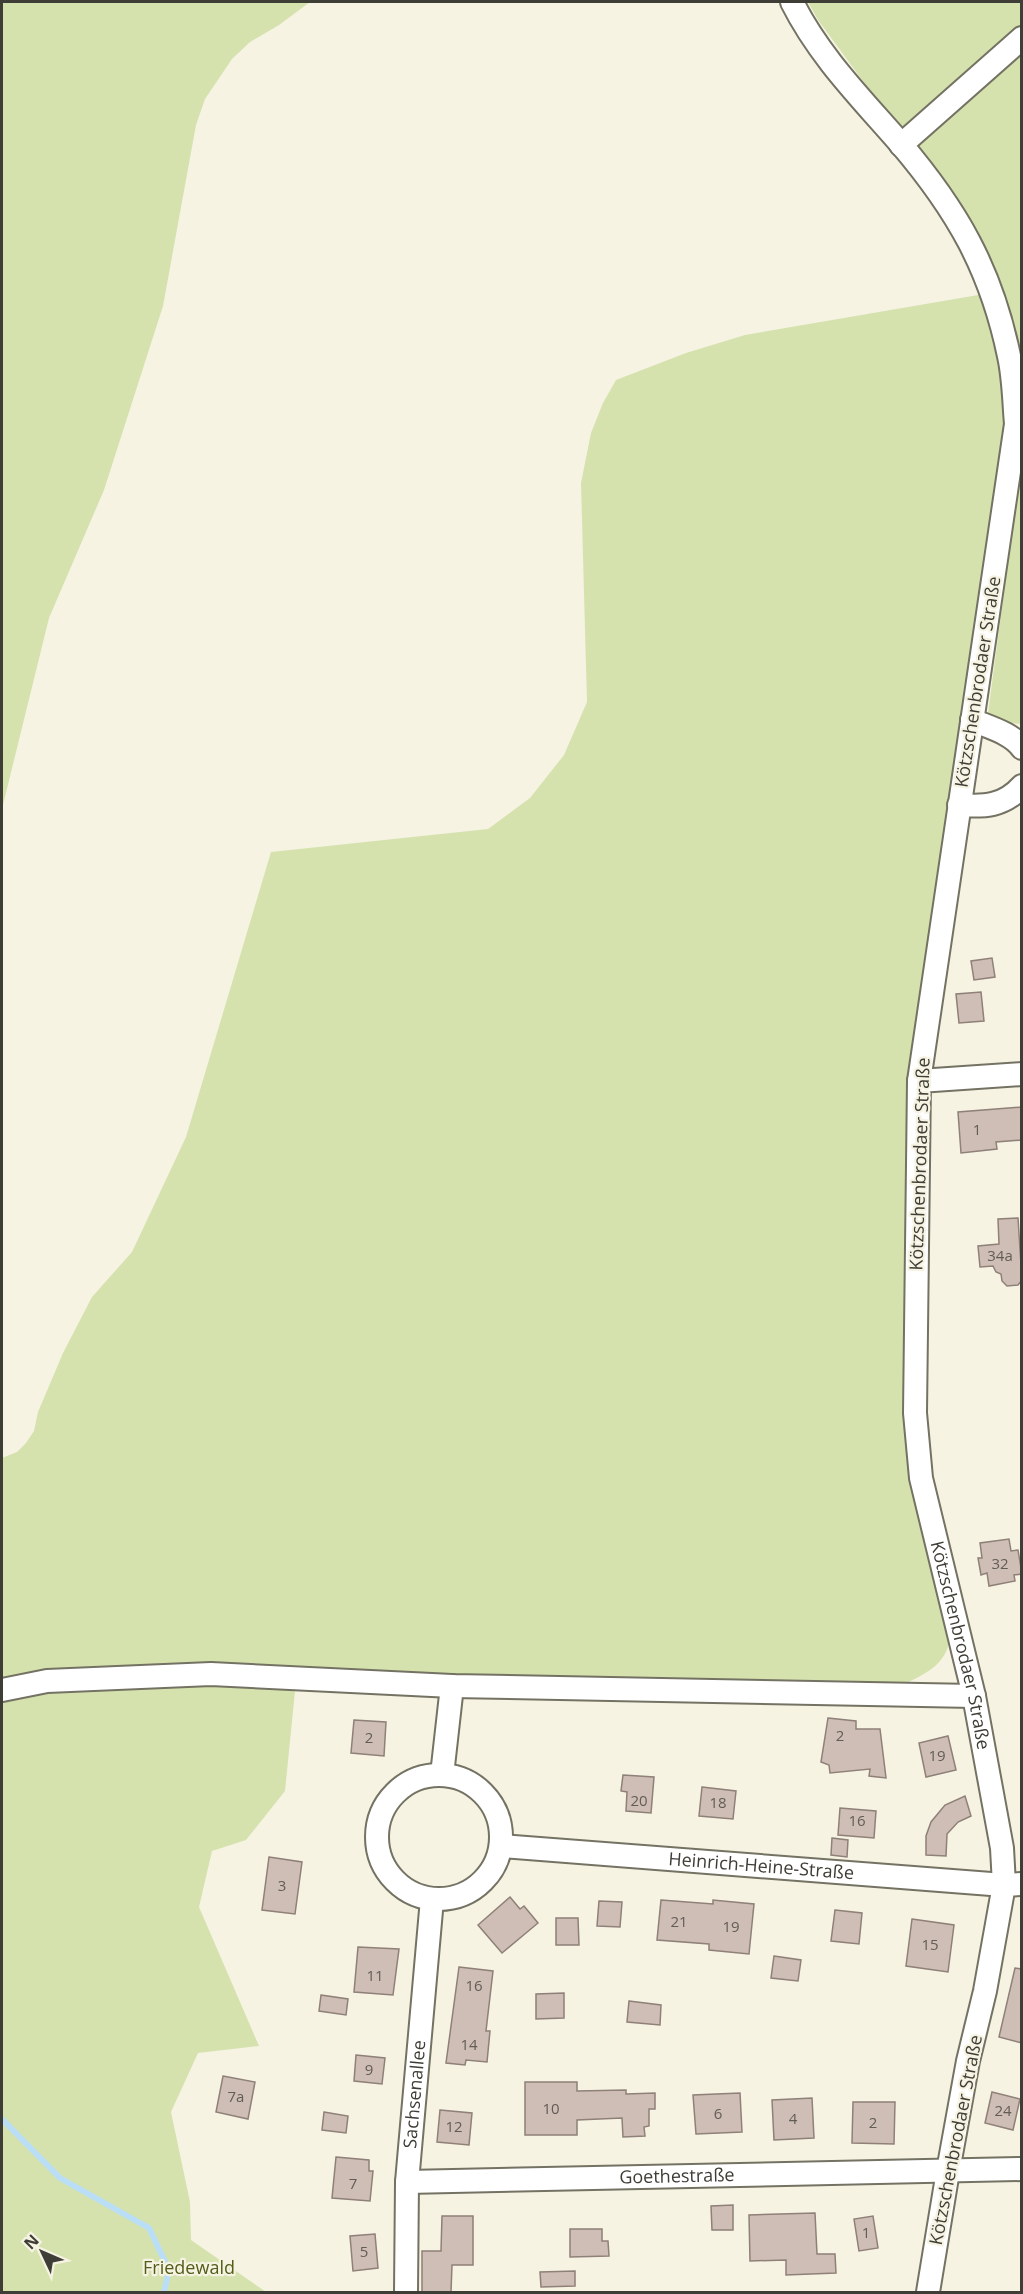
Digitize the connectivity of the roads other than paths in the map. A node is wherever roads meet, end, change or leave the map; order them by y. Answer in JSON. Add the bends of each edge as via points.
{"nodes":[{"id":1,"x":792,"y":2,"type":"edge"},
{"id":2,"x":1022,"y":38,"type":"edge"},
{"id":3,"x":901,"y":145,"type":"junction"},
{"id":4,"x":1019,"y":424,"type":"edge"},
{"id":5,"x":972,"y":720,"type":"junction"},
{"id":6,"x":1022,"y":748,"type":"edge"},
{"id":7,"x":1022,"y":786,"type":"edge"},
{"id":8,"x":959,"y":805,"type":"junction"},
{"id":9,"x":1022,"y":1074,"type":"edge"},
{"id":10,"x":919,"y":1081,"type":"junction"},
{"id":11,"x":452,"y":1686,"type":"junction"},
{"id":12,"x":2,"y":1690,"type":"edge"},
{"id":13,"x":974,"y":1696,"type":"junction"},
{"id":14,"x":442,"y":1775,"type":"junction"},
{"id":15,"x":501,"y":1846,"type":"junction"},
{"id":16,"x":1013,"y":1884,"type":"edge"},
{"id":17,"x":432,"y":1899,"type":"junction"},
{"id":18,"x":1022,"y":2169,"type":"edge"},
{"id":19,"x":948,"y":2170,"type":"junction"},
{"id":20,"x":407,"y":2182,"type":"junction"},
{"id":21,"x":406,"y":2292,"type":"edge"},
{"id":22,"x":928,"y":2292,"type":"edge"}],
"edges":[{"from":1,"to":3,"type":"street","name":"Kötzschenbrodaer Straße","via":[[829,62]]},
{"from":2,"to":3,"type":"street"},
{"from":3,"to":4,"type":"street","name":"Kötzschenbrodaer Straße","via":[[952,211],[995,296],[1010,358]]},
{"from":4,"to":5,"type":"street","name":"Kötzschenbrodaer Straße"},
{"from":5,"to":6,"type":"street","via":[[1002,732]]},
{"from":5,"to":8,"type":"street","name":"Kötzschenbrodaer Straße"},
{"from":7,"to":8,"type":"street","via":[[1012,797],[989,805]]},
{"from":8,"to":10,"type":"street","name":"Kötzschenbrodaer Straße"},
{"from":9,"to":10,"type":"street"},
{"from":10,"to":13,"type":"street","name":"Kötzschenbrodaer Straße","via":[[915,1413],[921,1478]]},
{"from":11,"to":12,"type":"street","via":[[211,1674],[47,1680]]},
{"from":11,"to":13,"type":"street"},
{"from":11,"to":14,"type":"street"},
{"from":13,"to":16,"type":"street","name":"Kötzschenbrodaer Straße","via":[[1002,1848]]},
{"from":14,"to":15,"type":"street","via":[[462,1779],[487,1798],[501,1826]]},
{"from":14,"to":17,"type":"street","via":[[422,1778],[403,1787],[388,1802],[379,1822],[378,1843],[383,1863],[395,1881],[412,1893]]},
{"from":15,"to":16,"type":"street","name":"Heinrich-Heine-Straße"},
{"from":15,"to":17,"type":"street","via":[[493,1869],[477,1887],[456,1897]]},
{"from":16,"to":19,"type":"street","name":"Kötzschenbrodaer Straße","via":[[968,2061]]},
{"from":17,"to":20,"type":"street","name":"Sachsenallee"},
{"from":18,"to":19,"type":"street","name":"Goethestraße"},
{"from":19,"to":20,"type":"street","name":"Goethestraße"},
{"from":19,"to":22,"type":"street","name":"Kötzschenbrodaer Straße"},
{"from":20,"to":21,"type":"street","name":"Sachsenallee"}]}
